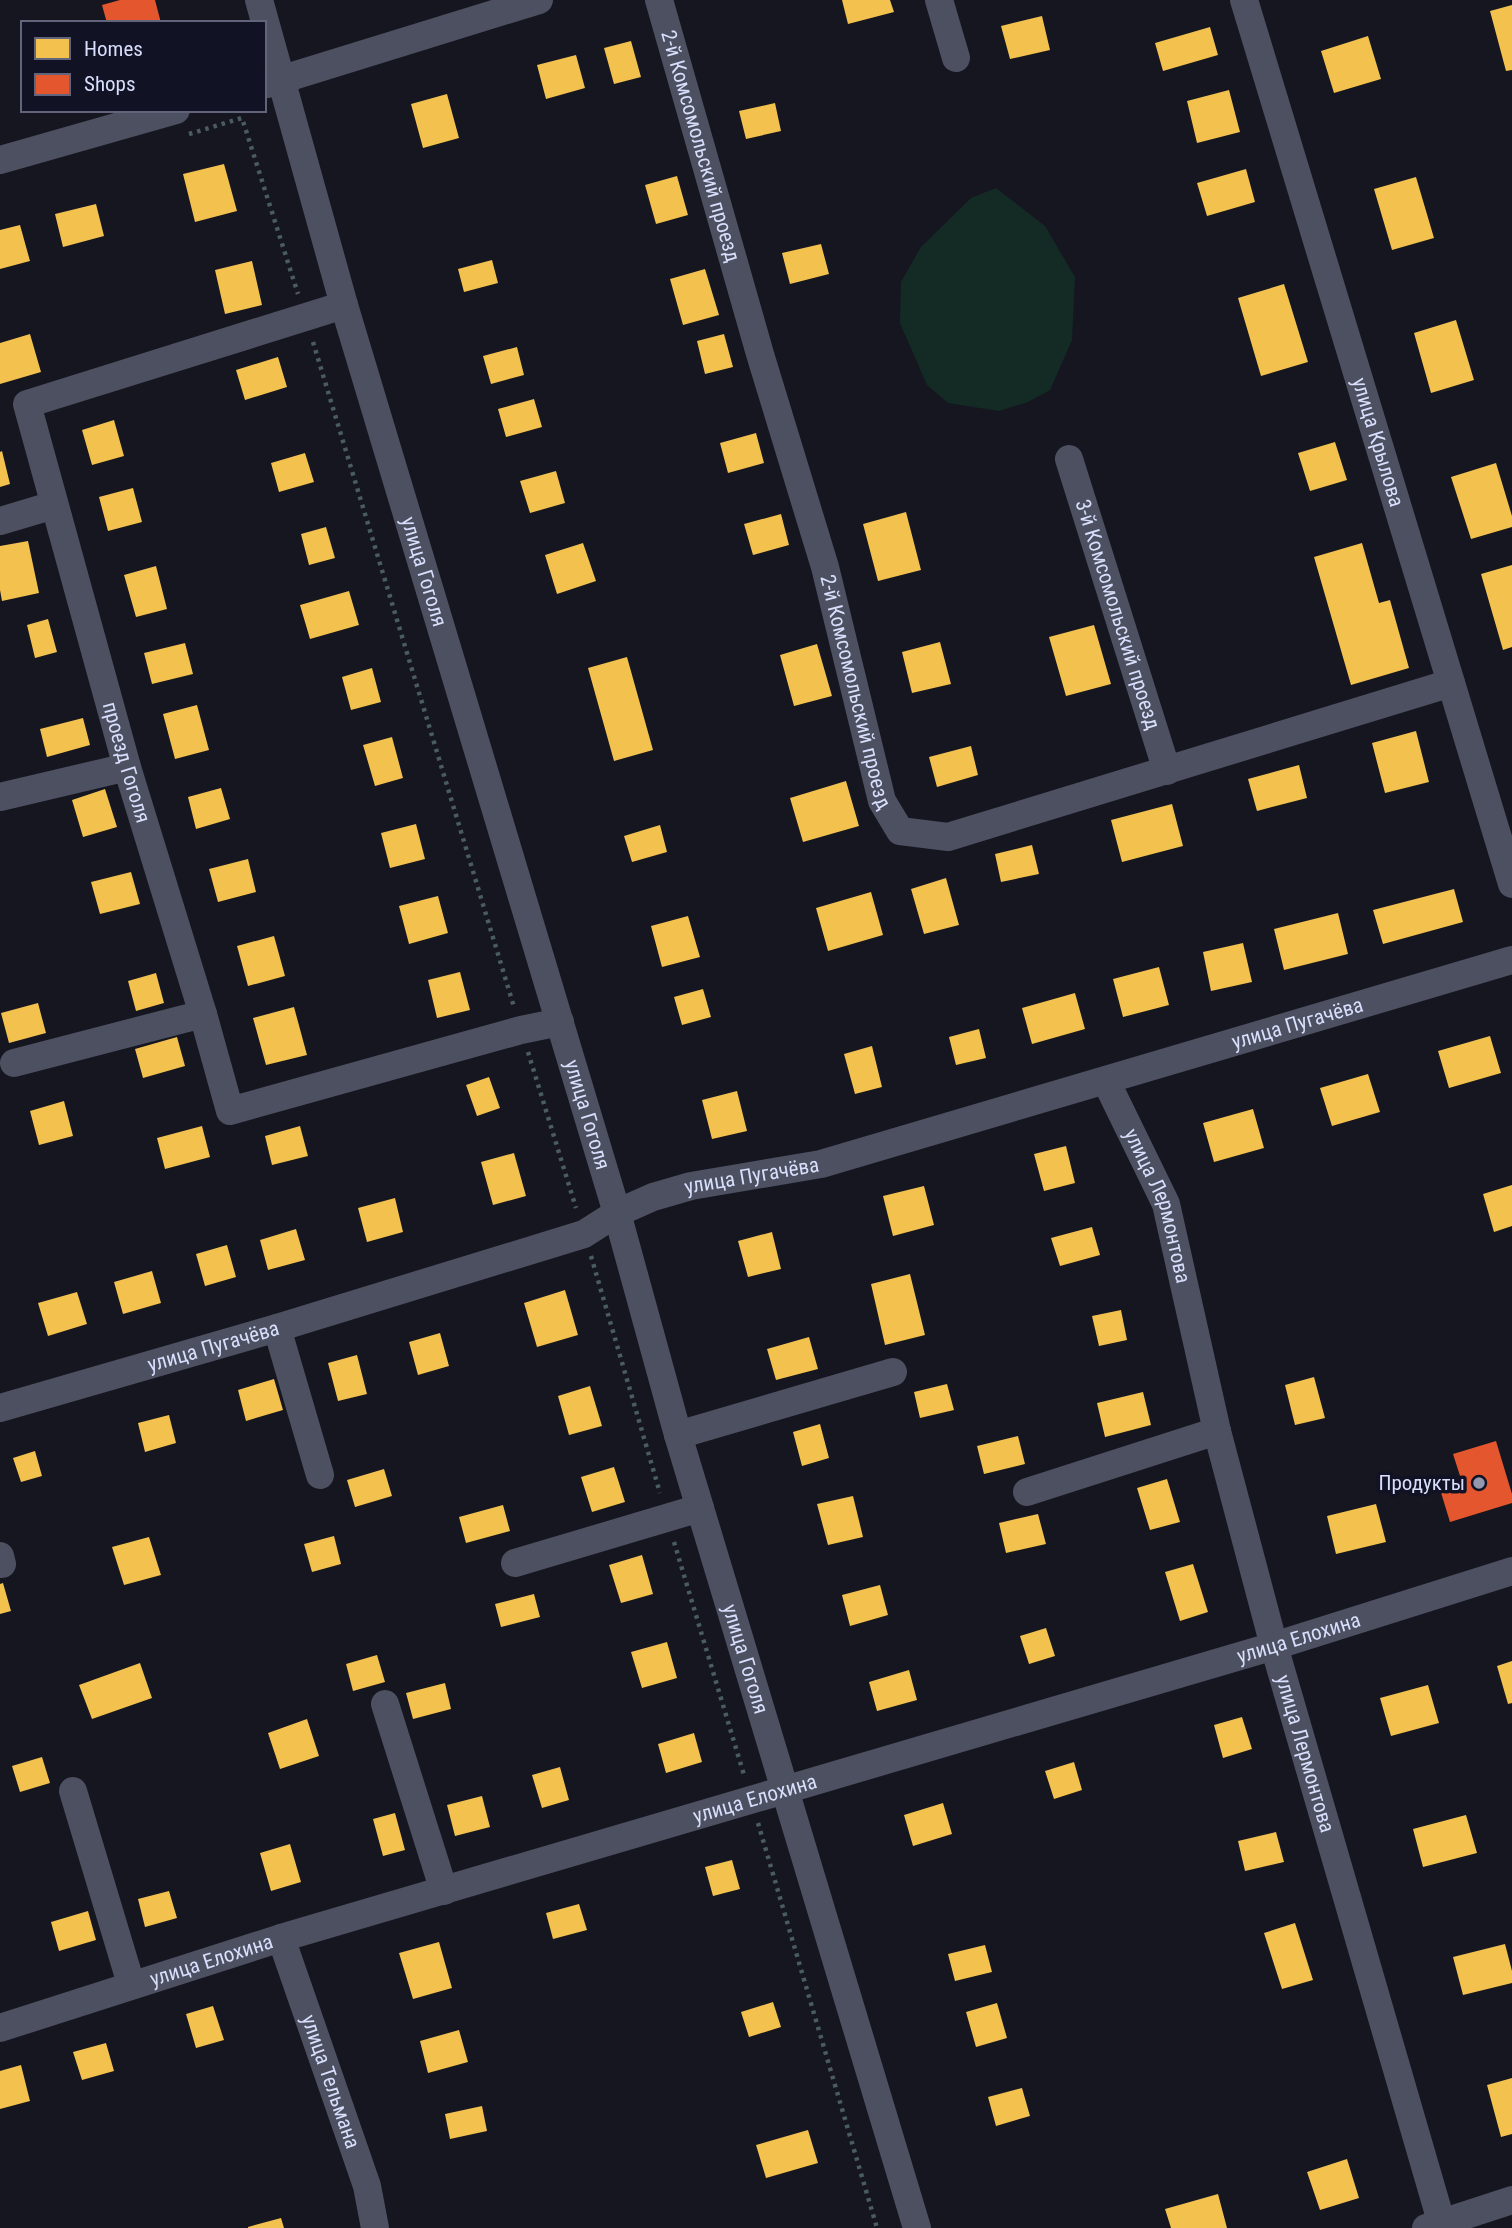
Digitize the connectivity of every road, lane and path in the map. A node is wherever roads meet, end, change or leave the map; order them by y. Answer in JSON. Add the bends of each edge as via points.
{"nodes":[{"id":1,"x":259,"y":0,"type":"edge"},
{"id":2,"x":539,"y":0,"type":"edge"},
{"id":3,"x":659,"y":0,"type":"edge"},
{"id":4,"x":939,"y":0,"type":"edge"},
{"id":5,"x":1244,"y":0,"type":"edge"},
{"id":6,"x":263,"y":21,"type":"edge"},
{"id":7,"x":266,"y":38,"type":"edge"},
{"id":8,"x":956,"y":58,"type":"dead end"},
{"id":9,"x":274,"y":82,"type":"edge"},
{"id":10,"x":169,"y":112,"type":"edge"},
{"id":11,"x":242,"y":118,"type":"dead end"},
{"id":12,"x":0,"y":160,"type":"edge"},
{"id":13,"x":344,"y":305,"type":"junction"},
{"id":14,"x":306,"y":318,"type":"junction"},
{"id":15,"x":1069,"y":458,"type":"dead end"},
{"id":16,"x":54,"y":505,"type":"junction"},
{"id":17,"x":0,"y":521,"type":"edge"},
{"id":18,"x":1451,"y":683,"type":"junction"},
{"id":19,"x":127,"y":767,"type":"junction"},
{"id":20,"x":1167,"y":771,"type":"junction"},
{"id":21,"x":0,"y":797,"type":"edge"},
{"id":22,"x":1512,"y":884,"type":"edge"},
{"id":23,"x":1512,"y":960,"type":"edge"},
{"id":24,"x":203,"y":1014,"type":"junction"},
{"id":25,"x":560,"y":1022,"type":"junction"},
{"id":26,"x":521,"y":1030,"type":"junction"},
{"id":27,"x":14,"y":1063,"type":"dead end"},
{"id":28,"x":1106,"y":1081,"type":"junction"},
{"id":29,"x":617,"y":1213,"type":"junction"},
{"id":30,"x":584,"y":1234,"type":"junction"},
{"id":31,"x":277,"y":1328,"type":"junction"},
{"id":32,"x":893,"y":1372,"type":"dead end"},
{"id":33,"x":0,"y":1408,"type":"edge"},
{"id":34,"x":1217,"y":1431,"type":"junction"},
{"id":35,"x":678,"y":1434,"type":"junction"},
{"id":36,"x":320,"y":1475,"type":"dead end"},
{"id":37,"x":1027,"y":1492,"type":"dead end"},
{"id":38,"x":700,"y":1508,"type":"junction"},
{"id":39,"x":667,"y":1517,"type":"junction"},
{"id":40,"x":515,"y":1563,"type":"dead end"},
{"id":41,"x":1512,"y":1571,"type":"edge"},
{"id":42,"x":1274,"y":1646,"type":"junction"},
{"id":43,"x":385,"y":1704,"type":"dead end"},
{"id":44,"x":73,"y":1791,"type":"dead end"},
{"id":45,"x":785,"y":1791,"type":"junction"},
{"id":46,"x":751,"y":1800,"type":"junction"},
{"id":47,"x":444,"y":1891,"type":"junction"},
{"id":48,"x":281,"y":1938,"type":"junction"},
{"id":49,"x":131,"y":1984,"type":"junction"},
{"id":50,"x":0,"y":2028,"type":"edge"},
{"id":51,"x":1512,"y":2200,"type":"edge"},
{"id":52,"x":1437,"y":2226,"type":"edge"},
{"id":53,"x":375,"y":2228,"type":"edge"},
{"id":54,"x":877,"y":2228,"type":"edge"},
{"id":55,"x":916,"y":2228,"type":"edge"}],
"edges":[{"from":1,"to":6,"type":"street","name":"улица Гоголя"},
{"from":2,"to":9,"type":"street"},
{"from":3,"to":20,"type":"street","name":"2-й Комсомольский проезд","via":[[825,567],[881,801],[900,831],[948,836]]},
{"from":4,"to":8,"type":"street"},
{"from":5,"to":18,"type":"street","name":"улица Крылова"},
{"from":7,"to":9,"type":"street","name":"улица Гоголя"},
{"from":9,"to":13,"type":"street","name":"улица Гоголя"},
{"from":10,"to":12,"type":"street"},
{"from":11,"to":14,"type":"path"},
{"from":13,"to":14,"type":"street","name":"проезд Гоголя"},
{"from":13,"to":25,"type":"street","name":"улица Гоголя"},
{"from":14,"to":16,"type":"street","name":"проезд Гоголя","via":[[27,404]]},
{"from":14,"to":26,"type":"path"},
{"from":15,"to":20,"type":"street","name":"3-й Комсомольский проезд"},
{"from":16,"to":17,"type":"street"},
{"from":16,"to":19,"type":"street","name":"проезд Гоголя"},
{"from":18,"to":20,"type":"street","name":"2-й Комсомольский проезд"},
{"from":18,"to":22,"type":"street","name":"улица Крылова"},
{"from":19,"to":21,"type":"street"},
{"from":19,"to":24,"type":"street","name":"проезд Гоголя"},
{"from":23,"to":28,"type":"street","name":"улица Пугачёва"},
{"from":24,"to":26,"type":"street","name":"проезд Гоголя","via":[[230,1111]]},
{"from":24,"to":27,"type":"street"},
{"from":25,"to":26,"type":"street","name":"проезд Гоголя"},
{"from":25,"to":29,"type":"street","name":"улица Гоголя"},
{"from":26,"to":30,"type":"path"},
{"from":28,"to":29,"type":"street","name":"улица Пугачёва","via":[[821,1164],[691,1186]]},
{"from":28,"to":34,"type":"street","name":"улица Лермонтова","via":[[1166,1204]]},
{"from":29,"to":30,"type":"street","name":"улица Пугачёва"},
{"from":29,"to":35,"type":"street","name":"улица Гоголя"},
{"from":30,"to":31,"type":"street","name":"улица Пугачёва"},
{"from":30,"to":39,"type":"path"},
{"from":31,"to":33,"type":"street","name":"улица Пугачёва"},
{"from":31,"to":36,"type":"street"},
{"from":32,"to":35,"type":"street"},
{"from":34,"to":37,"type":"street"},
{"from":34,"to":42,"type":"street","name":"улица Лермонтова"},
{"from":35,"to":38,"type":"street","name":"улица Гоголя"},
{"from":38,"to":39,"type":"street"},
{"from":38,"to":45,"type":"street","name":"улица Гоголя"},
{"from":39,"to":40,"type":"street"},
{"from":39,"to":46,"type":"path"},
{"from":41,"to":42,"type":"street","name":"улица Елохина"},
{"from":42,"to":45,"type":"street","name":"улица Елохина"},
{"from":42,"to":52,"type":"street","name":"улица Лермонтова"},
{"from":43,"to":47,"type":"street"},
{"from":44,"to":49,"type":"street"},
{"from":45,"to":46,"type":"street","name":"улица Елохина"},
{"from":45,"to":55,"type":"street","name":"улица Гоголя"},
{"from":46,"to":47,"type":"street","name":"улица Елохина"},
{"from":46,"to":54,"type":"path"},
{"from":47,"to":48,"type":"street","name":"улица Елохина"},
{"from":48,"to":49,"type":"street","name":"улица Елохина"},
{"from":48,"to":53,"type":"street","name":"улица Тельмана","via":[[367,2186]]},
{"from":49,"to":50,"type":"street","name":"улица Елохина"},
{"from":51,"to":52,"type":"street"}]}
